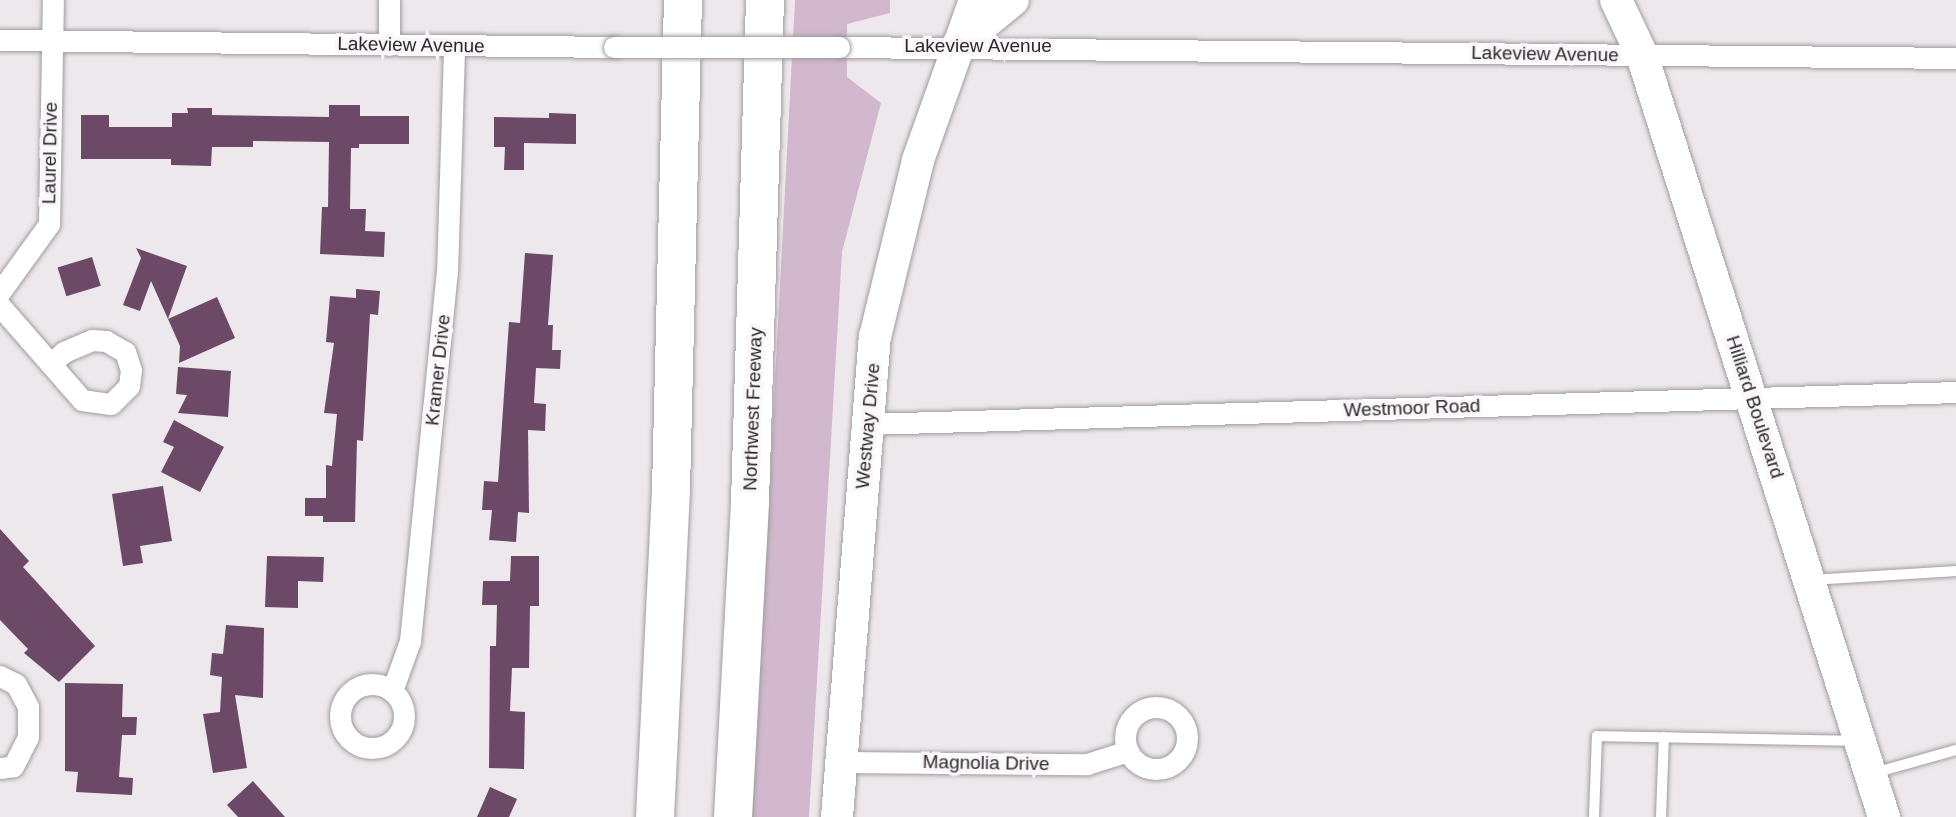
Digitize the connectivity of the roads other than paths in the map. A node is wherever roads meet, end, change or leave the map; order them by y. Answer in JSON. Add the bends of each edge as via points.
{"nodes":[{"id":1,"x":53,"y":0,"type":"edge"},
{"id":2,"x":389,"y":0,"type":"edge"},
{"id":3,"x":683,"y":0,"type":"edge"},
{"id":4,"x":765,"y":0,"type":"edge"},
{"id":5,"x":975,"y":0,"type":"edge"},
{"id":6,"x":1013,"y":0,"type":"edge"},
{"id":7,"x":1615,"y":0,"type":"edge"},
{"id":8,"x":0,"y":40,"type":"edge"},
{"id":9,"x":52,"y":40,"type":"junction"},
{"id":10,"x":389,"y":45,"type":"junction"},
{"id":11,"x":958,"y":45,"type":"junction"},
{"id":12,"x":454,"y":46,"type":"junction"},
{"id":13,"x":1642,"y":55,"type":"junction"},
{"id":14,"x":1956,"y":58,"type":"edge"},
{"id":15,"x":0,"y":292,"type":"edge"},
{"id":16,"x":0,"y":306,"type":"edge"},
{"id":17,"x":50,"y":363,"type":"dead end"},
{"id":18,"x":1956,"y":392,"type":"edge"},
{"id":19,"x":1752,"y":398,"type":"junction"},
{"id":20,"x":867,"y":424,"type":"junction"},
{"id":21,"x":1956,"y":571,"type":"edge"},
{"id":22,"x":1810,"y":580,"type":"junction"},
{"id":23,"x":0,"y":676,"type":"edge"},
{"id":24,"x":392,"y":691,"type":"dead end"},
{"id":25,"x":1664,"y":737,"type":"junction"},
{"id":26,"x":1860,"y":741,"type":"junction"},
{"id":27,"x":1956,"y":750,"type":"edge"},
{"id":28,"x":1128,"y":751,"type":"dead end"},
{"id":29,"x":842,"y":761,"type":"junction"},
{"id":30,"x":0,"y":768,"type":"edge"},
{"id":31,"x":1870,"y":774,"type":"junction"},
{"id":32,"x":655,"y":817,"type":"edge"},
{"id":33,"x":733,"y":817,"type":"edge"},
{"id":34,"x":837,"y":817,"type":"edge"},
{"id":35,"x":1594,"y":817,"type":"edge"},
{"id":36,"x":1661,"y":817,"type":"edge"},
{"id":37,"x":1884,"y":817,"type":"edge"}],
"edges":[{"from":1,"to":9,"type":"street","name":"Laurel Drive"},
{"from":2,"to":10,"type":"street"},
{"from":3,"to":32,"type":"highway","via":[[671,490]]},
{"from":4,"to":33,"type":"highway","name":"Northwest Freeway","via":[[750,502]]},
{"from":5,"to":11,"type":"main road","name":"Westway Drive"},
{"from":6,"to":11,"type":"main road"},
{"from":7,"to":13,"type":"main road","name":"Hilliard Boulevard"},
{"from":8,"to":9,"type":"street","name":"Lakeview Avenue"},
{"from":9,"to":10,"type":"street","name":"Lakeview Avenue"},
{"from":9,"to":15,"type":"street","name":"Laurel Drive","via":[[48,224]]},
{"from":10,"to":12,"type":"street","name":"Lakeview Avenue"},
{"from":11,"to":12,"type":"street","name":"Lakeview Avenue","bridge":true},
{"from":11,"to":13,"type":"street","name":"Lakeview Avenue"},
{"from":11,"to":20,"type":"main road","name":"Westway Drive","via":[[896,241],[875,337]]},
{"from":12,"to":24,"type":"street","name":"Kramer Drive","via":[[447,273],[410,640]]},
{"from":13,"to":14,"type":"street","name":"Lakeview Avenue"},
{"from":13,"to":19,"type":"main road","name":"Hilliard Boulevard"},
{"from":16,"to":17,"type":"street"},
{"from":18,"to":19,"type":"street","name":"Westmoor Road"},
{"from":19,"to":20,"type":"street","name":"Westmoor Road"},
{"from":19,"to":22,"type":"main road","name":"Hilliard Boulevard"},
{"from":20,"to":29,"type":"main road","name":"Westway Drive"},
{"from":21,"to":22,"type":"lane"},
{"from":22,"to":26,"type":"main road","name":"Hilliard Boulevard"},
{"from":23,"to":30,"type":"street","via":[[16,684],[28,707],[28,737],[13,766]]},
{"from":25,"to":26,"type":"lane"},
{"from":25,"to":35,"type":"lane","via":[[1597,736]]},
{"from":25,"to":36,"type":"lane"},
{"from":26,"to":31,"type":"main road","name":"Hilliard Boulevard"},
{"from":27,"to":31,"type":"lane"},
{"from":28,"to":29,"type":"street","name":"Magnolia Drive","via":[[1087,764]]},
{"from":29,"to":34,"type":"main road","name":"Westway Drive"},
{"from":31,"to":37,"type":"main road","name":"Hilliard Boulevard"}]}
